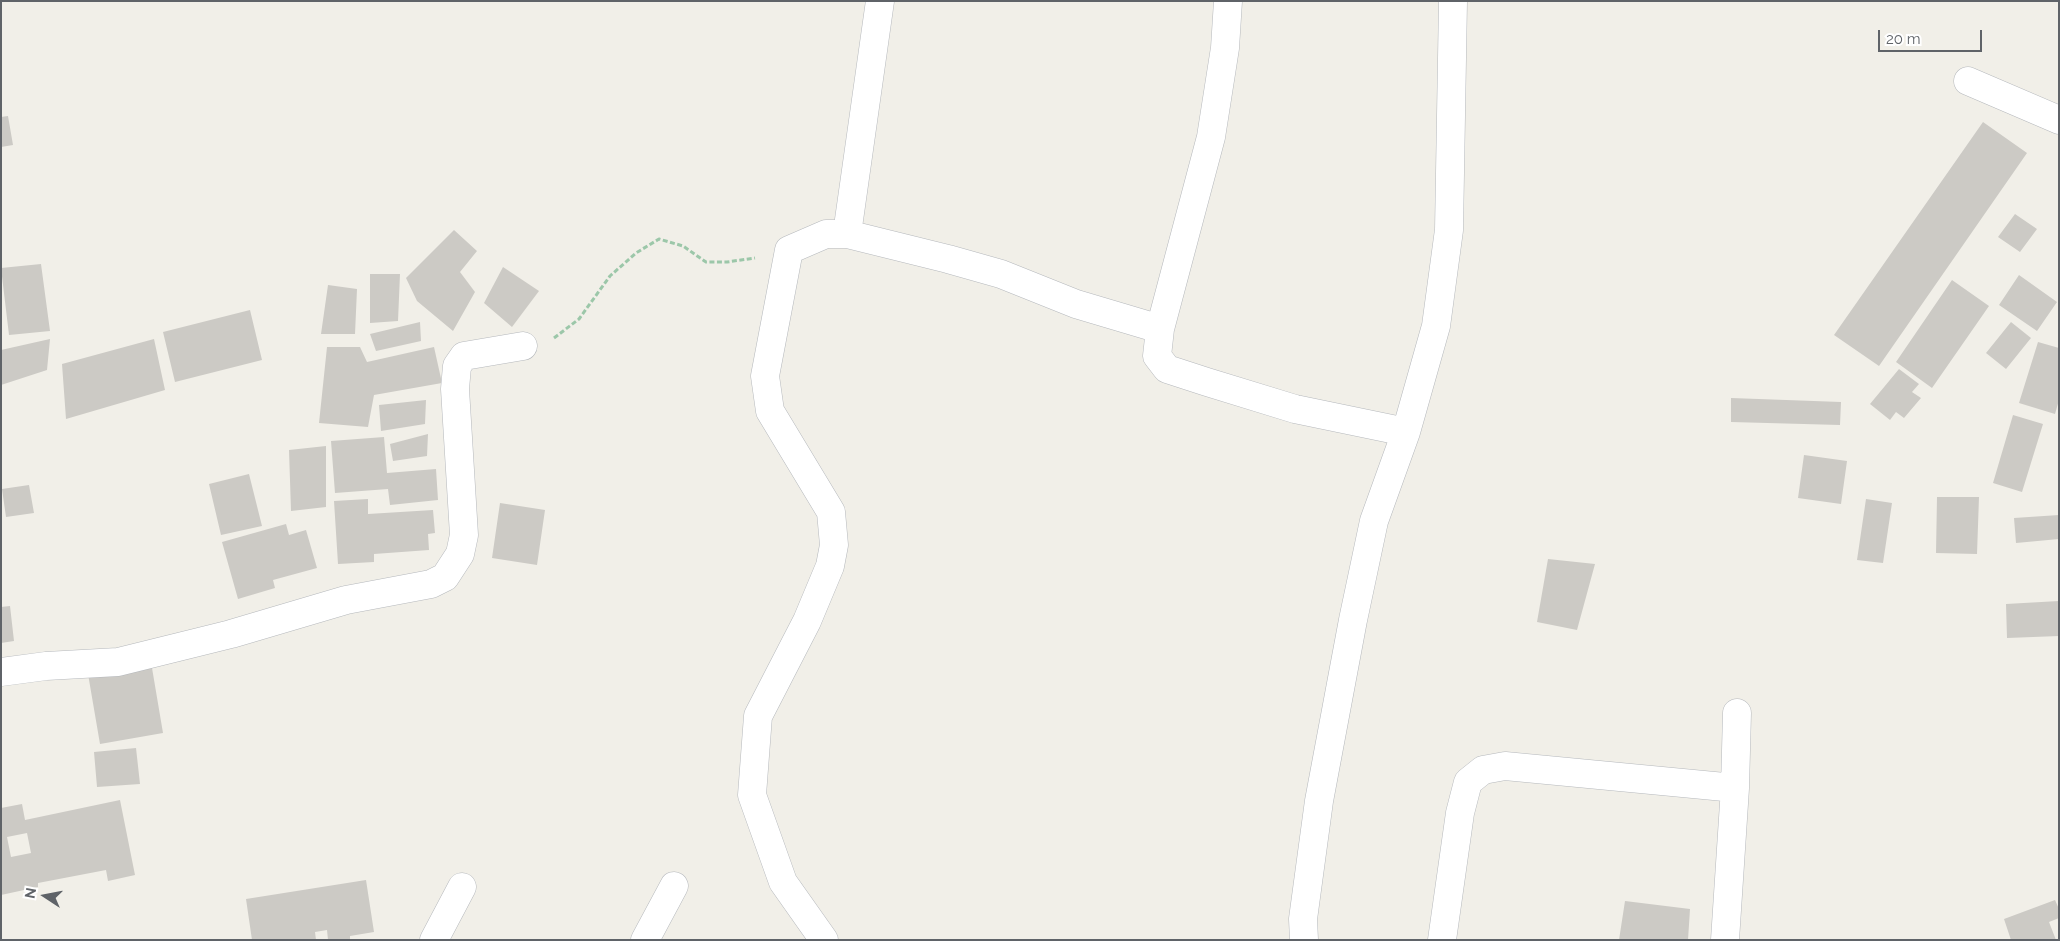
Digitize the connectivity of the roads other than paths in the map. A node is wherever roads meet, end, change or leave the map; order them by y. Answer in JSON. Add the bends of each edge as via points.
{"nodes":[{"id":1,"x":880,"y":1,"type":"edge"},
{"id":2,"x":1228,"y":1,"type":"edge"},
{"id":3,"x":1453,"y":1,"type":"edge"},
{"id":4,"x":1968,"y":81,"type":"dead end"},
{"id":5,"x":2059,"y":120,"type":"edge"},
{"id":6,"x":847,"y":234,"type":"junction"},
{"id":7,"x":1160,"y":329,"type":"junction"},
{"id":8,"x":523,"y":346,"type":"dead end"},
{"id":9,"x":1406,"y":432,"type":"junction"},
{"id":10,"x":1,"y":672,"type":"edge"},
{"id":11,"x":1737,"y":713,"type":"dead end"},
{"id":12,"x":1735,"y":788,"type":"junction"},
{"id":13,"x":674,"y":886,"type":"dead end"},
{"id":14,"x":462,"y":887,"type":"dead end"},
{"id":15,"x":434,"y":940,"type":"edge"},
{"id":16,"x":645,"y":940,"type":"edge"},
{"id":17,"x":824,"y":940,"type":"edge"},
{"id":18,"x":1304,"y":940,"type":"edge"},
{"id":19,"x":1442,"y":940,"type":"edge"},
{"id":20,"x":1725,"y":940,"type":"edge"}],
"edges":[{"from":1,"to":6,"type":"street"},
{"from":2,"to":7,"type":"street","via":[[1225,48],[1211,137]]},
{"from":3,"to":9,"type":"street","via":[[1450,230],[1436,326]]},
{"from":4,"to":5,"type":"street"},
{"from":6,"to":7,"type":"street","via":[[1001,274],[1076,304]]},
{"from":6,"to":17,"type":"street","via":[[826,234],[789,250],[765,376],[770,411],[831,512],[834,544],[830,566],[806,621],[758,716],[752,796],[783,882]]},
{"from":7,"to":9,"type":"street","via":[[1157,356],[1167,369],[1295,409]]},
{"from":8,"to":10,"type":"street","via":[[464,356],[457,366],[455,389],[464,535],[458,559],[445,577],[431,584],[346,600],[231,634],[118,662]]},
{"from":9,"to":18,"type":"street","via":[[1374,521],[1338,694],[1303,919]]},
{"from":11,"to":12,"type":"street"},
{"from":12,"to":19,"type":"street","via":[[1505,766],[1484,770],[1468,782],[1460,813]]},
{"from":12,"to":20,"type":"street"},
{"from":13,"to":16,"type":"street"},
{"from":14,"to":15,"type":"street"}]}
